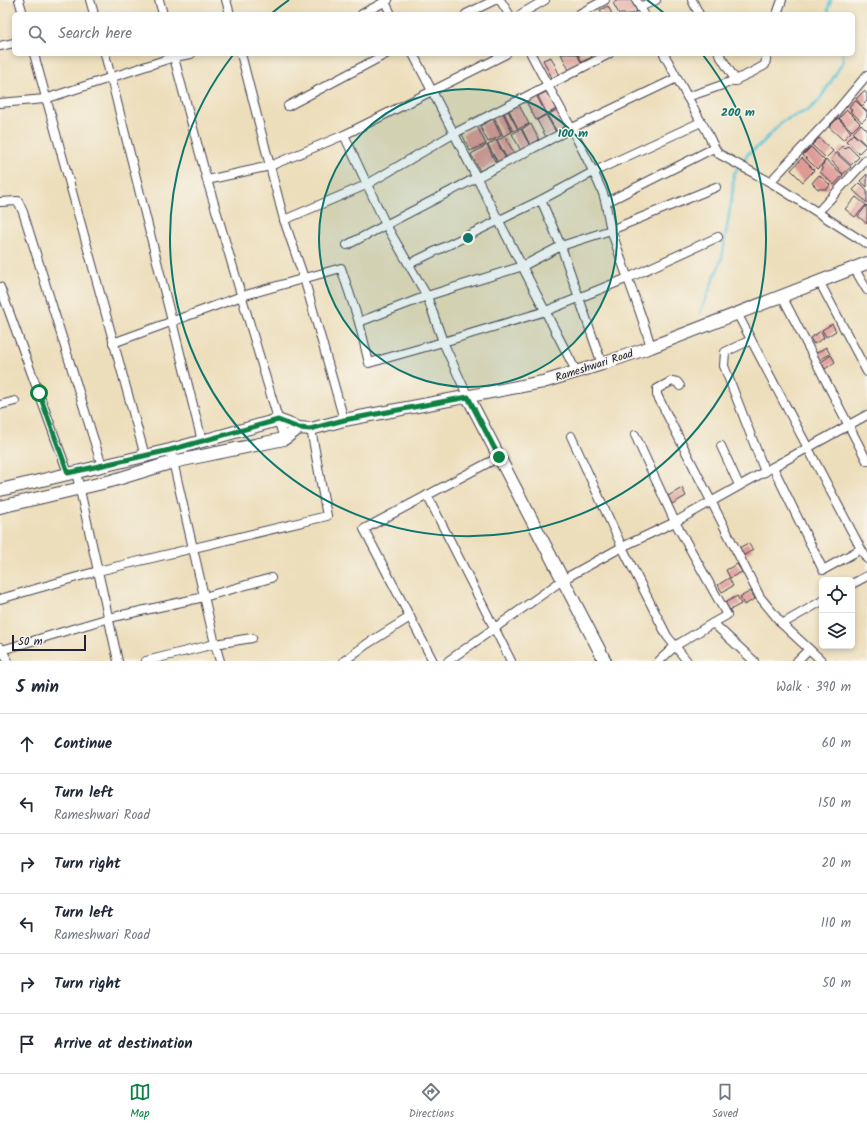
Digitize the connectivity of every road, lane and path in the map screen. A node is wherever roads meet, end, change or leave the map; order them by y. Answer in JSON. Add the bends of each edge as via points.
{"nodes":[{"id":1,"x":19,"y":0,"type":"edge"},
{"id":2,"x":90,"y":0,"type":"edge"},
{"id":3,"x":159,"y":0,"type":"edge"},
{"id":4,"x":226,"y":0,"type":"edge"},
{"id":5,"x":495,"y":0,"type":"edge"},
{"id":6,"x":500,"y":0,"type":"edge"},
{"id":7,"x":545,"y":0,"type":"edge"},
{"id":8,"x":605,"y":0,"type":"edge"},
{"id":9,"x":656,"y":0,"type":"edge"},
{"id":10,"x":692,"y":0,"type":"edge"},
{"id":11,"x":782,"y":0,"type":"edge"},
{"id":12,"x":386,"y":1,"type":"edge"},
{"id":13,"x":640,"y":7,"type":"edge"},
{"id":14,"x":22,"y":12,"type":"edge"},
{"id":15,"x":93,"y":12,"type":"edge"},
{"id":16,"x":162,"y":12,"type":"edge"},
{"id":17,"x":229,"y":12,"type":"edge"},
{"id":18,"x":366,"y":12,"type":"edge"},
{"id":19,"x":390,"y":12,"type":"edge"},
{"id":20,"x":470,"y":12,"type":"edge"},
{"id":21,"x":508,"y":12,"type":"edge"},
{"id":22,"x":524,"y":12,"type":"edge"},
{"id":23,"x":583,"y":12,"type":"edge"},
{"id":24,"x":698,"y":12,"type":"edge"},
{"id":25,"x":778,"y":12,"type":"edge"},
{"id":26,"x":12,"y":43,"type":"edge"},
{"id":27,"x":0,"y":46,"type":"edge"},
{"id":28,"x":34,"y":56,"type":"edge"},
{"id":29,"x":106,"y":56,"type":"edge"},
{"id":30,"x":173,"y":56,"type":"edge"},
{"id":31,"x":242,"y":56,"type":"edge"},
{"id":32,"x":382,"y":56,"type":"edge"},
{"id":33,"x":414,"y":56,"type":"edge"},
{"id":34,"x":502,"y":56,"type":"edge"},
{"id":35,"x":532,"y":56,"type":"edge"},
{"id":36,"x":605,"y":56,"type":"edge"},
{"id":37,"x":665,"y":56,"type":"edge"},
{"id":38,"x":720,"y":56,"type":"edge"},
{"id":39,"x":766,"y":56,"type":"edge"},
{"id":40,"x":867,"y":76,"type":"edge"},
{"id":41,"x":112,"y":78,"type":"junction"},
{"id":42,"x":677,"y":78,"type":"junction"},
{"id":43,"x":736,"y":81,"type":"junction"},
{"id":44,"x":548,"y":85,"type":"junction"},
{"id":45,"x":432,"y":91,"type":"junction"},
{"id":46,"x":687,"y":97,"type":"junction"},
{"id":47,"x":45,"y":99,"type":"junction"},
{"id":48,"x":0,"y":103,"type":"edge"},
{"id":49,"x":288,"y":106,"type":"dead end"},
{"id":50,"x":701,"y":122,"type":"junction"},
{"id":51,"x":572,"y":128,"type":"junction"},
{"id":52,"x":455,"y":133,"type":"junction"},
{"id":53,"x":344,"y":135,"type":"junction"},
{"id":54,"x":714,"y":148,"type":"junction"},
{"id":55,"x":867,"y":159,"type":"edge"},
{"id":56,"x":270,"y":166,"type":"junction"},
{"id":57,"x":593,"y":172,"type":"junction"},
{"id":58,"x":478,"y":177,"type":"junction"},
{"id":59,"x":207,"y":180,"type":"junction"},
{"id":60,"x":770,"y":182,"type":"junction"},
{"id":61,"x":366,"y":185,"type":"junction"},
{"id":62,"x":716,"y":187,"type":"dead end"},
{"id":63,"x":541,"y":200,"type":"junction"},
{"id":64,"x":0,"y":202,"type":"edge"},
{"id":65,"x":607,"y":202,"type":"junction"},
{"id":66,"x":818,"y":212,"type":"junction"},
{"id":67,"x":284,"y":220,"type":"junction"},
{"id":68,"x":499,"y":220,"type":"junction"},
{"id":69,"x":386,"y":225,"type":"junction"},
{"id":70,"x":611,"y":230,"type":"junction"},
{"id":71,"x":718,"y":237,"type":"dead end"},
{"id":72,"x":867,"y":244,"type":"edge"},
{"id":73,"x":347,"y":245,"type":"dead end"},
{"id":74,"x":561,"y":246,"type":"junction"},
{"id":75,"x":867,"y":263,"type":"edge"},
{"id":76,"x":409,"y":264,"type":"junction"},
{"id":77,"x":523,"y":266,"type":"junction"},
{"id":78,"x":854,"y":268,"type":"junction"},
{"id":79,"x":304,"y":278,"type":"junction"},
{"id":80,"x":628,"y":278,"type":"junction"},
{"id":81,"x":819,"y":281,"type":"junction"},
{"id":82,"x":0,"y":287,"type":"edge"},
{"id":83,"x":867,"y":290,"type":"edge"},
{"id":84,"x":242,"y":296,"type":"junction"},
{"id":85,"x":427,"y":296,"type":"junction"},
{"id":86,"x":782,"y":296,"type":"junction"},
{"id":87,"x":579,"y":298,"type":"junction"},
{"id":88,"x":546,"y":311,"type":"junction"},
{"id":89,"x":737,"y":314,"type":"junction"},
{"id":90,"x":173,"y":322,"type":"junction"},
{"id":91,"x":359,"y":322,"type":"junction"},
{"id":92,"x":751,"y":340,"type":"junction"},
{"id":93,"x":443,"y":342,"type":"junction"},
{"id":94,"x":113,"y":343,"type":"junction"},
{"id":95,"x":651,"y":347,"type":"junction"},
{"id":96,"x":602,"y":364,"type":"junction"},
{"id":97,"x":576,"y":371,"type":"junction"},
{"id":98,"x":867,"y":372,"type":"edge"},
{"id":99,"x":680,"y":386,"type":"dead end"},
{"id":100,"x":468,"y":397,"type":"junction"},
{"id":101,"x":15,"y":401,"type":"dead end"},
{"id":102,"x":0,"y":405,"type":"edge"},
{"id":103,"x":867,"y":415,"type":"edge"},
{"id":104,"x":278,"y":420,"type":"junction"},
{"id":105,"x":344,"y":420,"type":"junction"},
{"id":106,"x":848,"y":426,"type":"junction"},
{"id":107,"x":305,"y":428,"type":"junction"},
{"id":108,"x":635,"y":435,"type":"dead end"},
{"id":109,"x":571,"y":436,"type":"dead end"},
{"id":110,"x":284,"y":439,"type":"junction"},
{"id":111,"x":202,"y":441,"type":"junction"},
{"id":112,"x":721,"y":446,"type":"dead end"},
{"id":113,"x":808,"y":449,"type":"junction"},
{"id":114,"x":145,"y":456,"type":"junction"},
{"id":115,"x":171,"y":456,"type":"junction"},
{"id":116,"x":499,"y":457,"type":"junction"},
{"id":117,"x":867,"y":461,"type":"edge"},
{"id":118,"x":102,"y":466,"type":"junction"},
{"id":119,"x":773,"y":467,"type":"junction"},
{"id":120,"x":72,"y":472,"type":"junction"},
{"id":121,"x":765,"y":472,"type":"junction"},
{"id":122,"x":739,"y":485,"type":"junction"},
{"id":123,"x":80,"y":488,"type":"junction"},
{"id":124,"x":0,"y":490,"type":"edge"},
{"id":125,"x":427,"y":496,"type":"junction"},
{"id":126,"x":711,"y":502,"type":"junction"},
{"id":127,"x":0,"y":507,"type":"edge"},
{"id":128,"x":675,"y":522,"type":"junction"},
{"id":129,"x":622,"y":547,"type":"junction"},
{"id":130,"x":193,"y":548,"type":"junction"},
{"id":131,"x":861,"y":549,"type":"junction"},
{"id":132,"x":867,"y":559,"type":"edge"},
{"id":133,"x":98,"y":571,"type":"junction"},
{"id":134,"x":867,"y":576,"type":"edge"},
{"id":135,"x":271,"y":578,"type":"dead end"},
{"id":136,"x":564,"y":579,"type":"junction"},
{"id":137,"x":855,"y":582,"type":"edge"},
{"id":138,"x":204,"y":597,"type":"junction"},
{"id":139,"x":0,"y":599,"type":"edge"},
{"id":140,"x":819,"y":603,"type":"edge"},
{"id":141,"x":410,"y":617,"type":"junction"},
{"id":142,"x":109,"y":618,"type":"junction"},
{"id":143,"x":713,"y":623,"type":"junction"},
{"id":144,"x":782,"y":624,"type":"junction"},
{"id":145,"x":494,"y":628,"type":"junction"},
{"id":146,"x":252,"y":638,"type":"dead end"},
{"id":147,"x":215,"y":644,"type":"junction"},
{"id":148,"x":675,"y":646,"type":"junction"},
{"id":149,"x":1,"y":648,"type":"edge"},
{"id":150,"x":809,"y":649,"type":"junction"},
{"id":151,"x":8,"y":661,"type":"edge"},
{"id":152,"x":118,"y":661,"type":"edge"},
{"id":153,"x":146,"y":661,"type":"edge"},
{"id":154,"x":220,"y":661,"type":"edge"},
{"id":155,"x":344,"y":661,"type":"edge"},
{"id":156,"x":433,"y":661,"type":"edge"},
{"id":157,"x":448,"y":661,"type":"edge"},
{"id":158,"x":511,"y":661,"type":"edge"},
{"id":159,"x":605,"y":661,"type":"edge"},
{"id":160,"x":659,"y":661,"type":"edge"},
{"id":161,"x":687,"y":661,"type":"edge"},
{"id":162,"x":754,"y":661,"type":"edge"},
{"id":163,"x":797,"y":661,"type":"edge"},
{"id":164,"x":822,"y":661,"type":"edge"}],
"edges":[{"from":1,"to":14,"type":"street"},
{"from":2,"to":15,"type":"street"},
{"from":3,"to":16,"type":"street"},
{"from":4,"to":17,"type":"street"},
{"from":5,"to":20,"type":"street"},
{"from":6,"to":21,"type":"street"},
{"from":7,"to":22,"type":"street"},
{"from":8,"to":23,"type":"street"},
{"from":9,"to":13,"type":"street"},
{"from":10,"to":24,"type":"street"},
{"from":11,"to":25,"type":"street"},
{"from":12,"to":18,"type":"street"},
{"from":12,"to":19,"type":"street"},
{"from":26,"to":27,"type":"street"},
{"from":28,"to":47,"type":"street"},
{"from":29,"to":41,"type":"street"},
{"from":30,"to":41,"type":"street"},
{"from":30,"to":59,"type":"street"},
{"from":31,"to":56,"type":"street"},
{"from":32,"to":49,"type":"street"},
{"from":33,"to":45,"type":"street"},
{"from":34,"to":45,"type":"street"},
{"from":35,"to":44,"type":"street"},
{"from":36,"to":44,"type":"street"},
{"from":37,"to":42,"type":"street"},
{"from":38,"to":43,"type":"street"},
{"from":39,"to":43,"type":"street","via":[[764,65]]},
{"from":40,"to":60,"type":"street"},
{"from":41,"to":47,"type":"street"},
{"from":41,"to":90,"type":"street"},
{"from":42,"to":46,"type":"street"},
{"from":42,"to":51,"type":"street"},
{"from":43,"to":46,"type":"street"},
{"from":44,"to":51,"type":"street"},
{"from":44,"to":52,"type":"street"},
{"from":45,"to":52,"type":"street"},
{"from":45,"to":53,"type":"street"},
{"from":46,"to":50,"type":"street"},
{"from":47,"to":48,"type":"street"},
{"from":47,"to":94,"type":"street"},
{"from":50,"to":54,"type":"street"},
{"from":50,"to":57,"type":"street"},
{"from":51,"to":57,"type":"street"},
{"from":51,"to":58,"type":"street"},
{"from":52,"to":58,"type":"street"},
{"from":52,"to":61,"type":"street"},
{"from":53,"to":56,"type":"street"},
{"from":53,"to":61,"type":"street"},
{"from":54,"to":60,"type":"street","via":[[735,164]]},
{"from":54,"to":65,"type":"street"},
{"from":55,"to":66,"type":"street"},
{"from":56,"to":59,"type":"street"},
{"from":56,"to":67,"type":"street"},
{"from":57,"to":63,"type":"street"},
{"from":57,"to":65,"type":"street"},
{"from":58,"to":68,"type":"street"},
{"from":58,"to":69,"type":"street"},
{"from":59,"to":84,"type":"street"},
{"from":60,"to":66,"type":"street"},
{"from":61,"to":67,"type":"street"},
{"from":61,"to":69,"type":"street"},
{"from":62,"to":70,"type":"street"},
{"from":63,"to":68,"type":"street"},
{"from":63,"to":74,"type":"street"},
{"from":64,"to":118,"type":"street","via":[[18,201],[23,212]]},
{"from":65,"to":70,"type":"street"},
{"from":66,"to":72,"type":"street"},
{"from":67,"to":79,"type":"street"},
{"from":68,"to":76,"type":"street"},
{"from":68,"to":77,"type":"street"},
{"from":69,"to":73,"type":"street"},
{"from":69,"to":76,"type":"street"},
{"from":70,"to":74,"type":"street"},
{"from":70,"to":80,"type":"street"},
{"from":71,"to":80,"type":"street"},
{"from":74,"to":77,"type":"street"},
{"from":74,"to":87,"type":"street"},
{"from":75,"to":78,"type":"main road","name":"Rameshwari Road"},
{"from":76,"to":85,"type":"street"},
{"from":77,"to":85,"type":"street"},
{"from":77,"to":88,"type":"street"},
{"from":78,"to":81,"type":"main road","name":"Rameshwari Road"},
{"from":78,"to":83,"type":"street"},
{"from":79,"to":84,"type":"street"},
{"from":79,"to":91,"type":"street","via":[[341,268]]},
{"from":79,"to":105,"type":"street"},
{"from":80,"to":87,"type":"street"},
{"from":80,"to":95,"type":"street"},
{"from":81,"to":86,"type":"main road","name":"Rameshwari Road"},
{"from":81,"to":98,"type":"street"},
{"from":82,"to":120,"type":"street"},
{"from":84,"to":90,"type":"street"},
{"from":84,"to":104,"type":"street"},
{"from":85,"to":91,"type":"street"},
{"from":85,"to":93,"type":"street"},
{"from":86,"to":89,"type":"main road","name":"Rameshwari Road"},
{"from":86,"to":106,"type":"street"},
{"from":87,"to":88,"type":"street"},
{"from":87,"to":96,"type":"street"},
{"from":88,"to":93,"type":"street"},
{"from":88,"to":97,"type":"street"},
{"from":89,"to":92,"type":"street"},
{"from":89,"to":95,"type":"main road","name":"Rameshwari Road"},
{"from":90,"to":94,"type":"street"},
{"from":90,"to":111,"type":"street"},
{"from":91,"to":93,"type":"street","via":[[369,363]]},
{"from":92,"to":113,"type":"street"},
{"from":92,"to":121,"type":"street","via":[[725,352],[724,366]]},
{"from":93,"to":100,"type":"street"},
{"from":94,"to":114,"type":"street"},
{"from":95,"to":96,"type":"main road","name":"Rameshwari Road"},
{"from":96,"to":97,"type":"main road","name":"Rameshwari Road"},
{"from":97,"to":100,"type":"main road","name":"Rameshwari Road","via":[[543,382]]},
{"from":99,"to":126,"type":"street","via":[[677,382],[664,384],[657,389],[657,395]]},
{"from":100,"to":105,"type":"main road","name":"Rameshwari Road"},
{"from":100,"to":116,"type":"main road"},
{"from":101,"to":102,"type":"street"},
{"from":103,"to":106,"type":"street"},
{"from":104,"to":107,"type":"main road"},
{"from":104,"to":110,"type":"street"},
{"from":104,"to":111,"type":"main road"},
{"from":105,"to":107,"type":"main road","name":"Rameshwari Road"},
{"from":106,"to":113,"type":"street"},
{"from":106,"to":117,"type":"street"},
{"from":107,"to":110,"type":"main road"},
{"from":107,"to":130,"type":"street","via":[[328,516]]},
{"from":108,"to":128,"type":"street"},
{"from":109,"to":129,"type":"street"},
{"from":110,"to":115,"type":"main road"},
{"from":111,"to":115,"type":"main road"},
{"from":112,"to":122,"type":"street"},
{"from":113,"to":119,"type":"street"},
{"from":113,"to":131,"type":"street"},
{"from":114,"to":115,"type":"main road"},
{"from":114,"to":118,"type":"main road"},
{"from":115,"to":123,"type":"main road"},
{"from":115,"to":130,"type":"street"},
{"from":116,"to":125,"type":"street"},
{"from":116,"to":136,"type":"main road"},
{"from":118,"to":120,"type":"main road"},
{"from":119,"to":121,"type":"street"},
{"from":119,"to":131,"type":"street","via":[[823,570]]},
{"from":120,"to":123,"type":"street"},
{"from":120,"to":124,"type":"main road"},
{"from":121,"to":122,"type":"street"},
{"from":122,"to":126,"type":"street"},
{"from":123,"to":127,"type":"main road"},
{"from":123,"to":133,"type":"street"},
{"from":125,"to":141,"type":"street","via":[[364,529]]},
{"from":125,"to":145,"type":"street"},
{"from":126,"to":128,"type":"street"},
{"from":126,"to":144,"type":"street","via":[[760,597]]},
{"from":128,"to":129,"type":"street"},
{"from":128,"to":143,"type":"street","via":[[728,615]]},
{"from":129,"to":136,"type":"street"},
{"from":129,"to":148,"type":"street","via":[[667,636]]},
{"from":130,"to":133,"type":"street"},
{"from":130,"to":138,"type":"street"},
{"from":131,"to":132,"type":"street"},
{"from":133,"to":139,"type":"street"},
{"from":133,"to":142,"type":"street"},
{"from":134,"to":137,"type":"street"},
{"from":135,"to":138,"type":"street"},
{"from":136,"to":145,"type":"street"},
{"from":136,"to":159,"type":"main road"},
{"from":138,"to":142,"type":"street"},
{"from":138,"to":147,"type":"street"},
{"from":140,"to":144,"type":"street"},
{"from":141,"to":155,"type":"street"},
{"from":141,"to":156,"type":"street"},
{"from":142,"to":149,"type":"street"},
{"from":142,"to":152,"type":"street"},
{"from":143,"to":148,"type":"street"},
{"from":143,"to":162,"type":"street"},
{"from":144,"to":150,"type":"street"},
{"from":145,"to":157,"type":"street"},
{"from":145,"to":158,"type":"street"},
{"from":146,"to":147,"type":"street"},
{"from":147,"to":153,"type":"street"},
{"from":147,"to":154,"type":"street"},
{"from":148,"to":160,"type":"street"},
{"from":148,"to":161,"type":"street"},
{"from":149,"to":151,"type":"street"},
{"from":150,"to":163,"type":"street"},
{"from":150,"to":164,"type":"street"}]}
